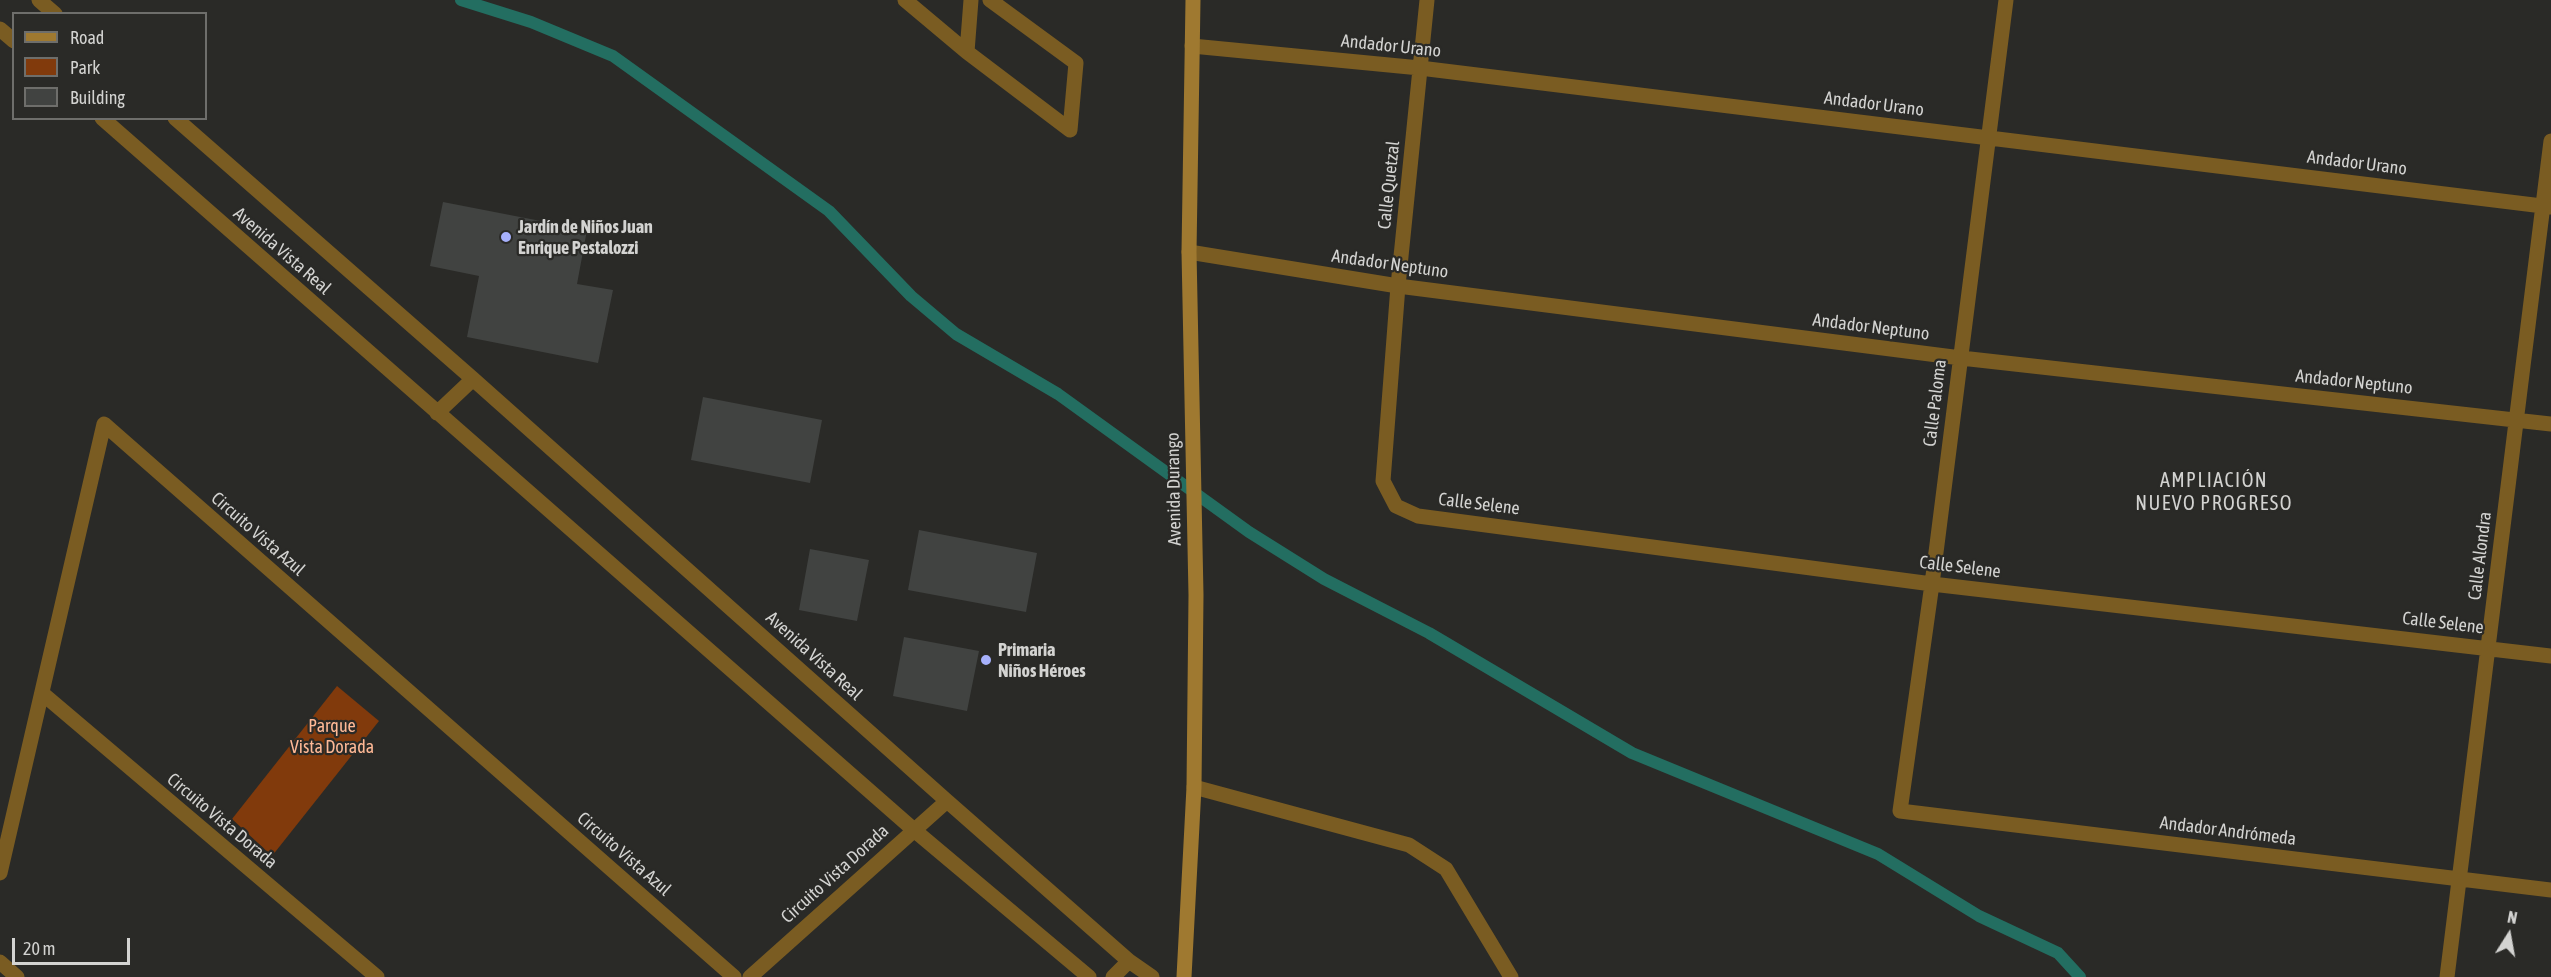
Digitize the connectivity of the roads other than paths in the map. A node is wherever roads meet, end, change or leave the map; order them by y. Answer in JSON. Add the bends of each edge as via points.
{"nodes":[{"id":1,"x":39,"y":0,"type":"edge"},
{"id":2,"x":905,"y":0,"type":"edge"},
{"id":3,"x":972,"y":0,"type":"edge"},
{"id":4,"x":990,"y":0,"type":"edge"},
{"id":5,"x":1193,"y":0,"type":"edge"},
{"id":6,"x":1427,"y":0,"type":"edge"},
{"id":7,"x":2006,"y":0,"type":"edge"},
{"id":8,"x":53,"y":12,"type":"edge"},
{"id":9,"x":0,"y":29,"type":"edge"},
{"id":10,"x":12,"y":39,"type":"edge"},
{"id":11,"x":1192,"y":46,"type":"junction"},
{"id":12,"x":967,"y":52,"type":"junction"},
{"id":13,"x":1420,"y":68,"type":"junction"},
{"id":14,"x":104,"y":120,"type":"edge"},
{"id":15,"x":177,"y":120,"type":"edge"},
{"id":16,"x":1989,"y":138,"type":"junction"},
{"id":17,"x":2551,"y":141,"type":"edge"},
{"id":18,"x":2547,"y":207,"type":"edge"},
{"id":19,"x":1189,"y":252,"type":"junction"},
{"id":20,"x":1398,"y":286,"type":"junction"},
{"id":21,"x":1961,"y":358,"type":"junction"},
{"id":22,"x":473,"y":379,"type":"junction"},
{"id":23,"x":437,"y":413,"type":"junction"},
{"id":24,"x":2517,"y":420,"type":"junction"},
{"id":25,"x":2551,"y":424,"type":"edge"},
{"id":26,"x":1383,"y":481,"type":"joint"},
{"id":27,"x":1932,"y":584,"type":"junction"},
{"id":28,"x":2487,"y":648,"type":"junction"},
{"id":29,"x":2551,"y":656,"type":"edge"},
{"id":30,"x":43,"y":694,"type":"junction"},
{"id":31,"x":1194,"y":787,"type":"junction"},
{"id":32,"x":947,"y":801,"type":"junction"},
{"id":33,"x":1900,"y":811,"type":"joint"},
{"id":34,"x":914,"y":830,"type":"junction"},
{"id":35,"x":0,"y":873,"type":"edge"},
{"id":36,"x":2459,"y":879,"type":"junction"},
{"id":37,"x":2551,"y":890,"type":"edge"},
{"id":38,"x":1129,"y":961,"type":"junction"},
{"id":39,"x":0,"y":962,"type":"edge"},
{"id":40,"x":17,"y":977,"type":"edge"},
{"id":41,"x":377,"y":977,"type":"edge"},
{"id":42,"x":734,"y":977,"type":"edge"},
{"id":43,"x":750,"y":977,"type":"edge"},
{"id":44,"x":1089,"y":977,"type":"edge"},
{"id":45,"x":1113,"y":977,"type":"edge"},
{"id":46,"x":1152,"y":977,"type":"edge"},
{"id":47,"x":1184,"y":977,"type":"edge"},
{"id":48,"x":1511,"y":977,"type":"edge"},
{"id":49,"x":2447,"y":977,"type":"edge"}],
"edges":[{"from":1,"to":8,"type":"street"},
{"from":2,"to":12,"type":"street"},
{"from":3,"to":12,"type":"street"},
{"from":4,"to":12,"type":"street","via":[[1076,63],[1070,130]]},
{"from":5,"to":11,"type":"street","name":"Avenida Durango"},
{"from":6,"to":13,"type":"street","name":"Calle Quetzal"},
{"from":7,"to":16,"type":"street","name":"Calle Paloma"},
{"from":9,"to":10,"type":"street"},
{"from":11,"to":13,"type":"street","name":"Andador Urano"},
{"from":11,"to":19,"type":"street","name":"Avenida Durango"},
{"from":13,"to":16,"type":"street","name":"Andador Urano"},
{"from":13,"to":20,"type":"street","name":"Calle Quetzal"},
{"from":14,"to":23,"type":"street","name":"Avenida Vista Real"},
{"from":15,"to":22,"type":"street","name":"Avenida Vista Real"},
{"from":16,"to":18,"type":"street","name":"Andador Urano"},
{"from":16,"to":21,"type":"street","name":"Calle Paloma"},
{"from":17,"to":18,"type":"street","name":"Calle Alondra"},
{"from":18,"to":24,"type":"street","name":"Calle Alondra"},
{"from":19,"to":20,"type":"street","name":"Andador Neptuno"},
{"from":19,"to":31,"type":"street","name":"Avenida Durango","via":[[1196,595]]},
{"from":20,"to":21,"type":"street","name":"Andador Neptuno"},
{"from":20,"to":26,"type":"street","name":"Calle Quetzal"},
{"from":21,"to":24,"type":"street","name":"Andador Neptuno"},
{"from":21,"to":27,"type":"street","name":"Calle Paloma"},
{"from":22,"to":23,"type":"street"},
{"from":22,"to":32,"type":"street","name":"Avenida Vista Real"},
{"from":23,"to":34,"type":"street","name":"Avenida Vista Real"},
{"from":24,"to":25,"type":"street","name":"Andador Neptuno"},
{"from":24,"to":28,"type":"street","name":"Calle Alondra"},
{"from":26,"to":27,"type":"street","name":"Calle Selene","via":[[1396,506],[1418,516]]},
{"from":27,"to":28,"type":"street","name":"Calle Selene"},
{"from":27,"to":33,"type":"street","name":"Calle Paloma"},
{"from":28,"to":29,"type":"street","name":"Calle Selene"},
{"from":28,"to":36,"type":"street","name":"Calle Alondra"},
{"from":30,"to":35,"type":"street","name":"Circuito Vista Azul"},
{"from":30,"to":41,"type":"street","name":"Circuito Vista Dorada"},
{"from":30,"to":42,"type":"street","name":"Circuito Vista Azul","via":[[104,424]]},
{"from":31,"to":47,"type":"street","name":"Avenida Durango"},
{"from":31,"to":48,"type":"street","via":[[1409,845],[1446,869]]},
{"from":32,"to":34,"type":"street","name":"Circuito Vista Dorada"},
{"from":32,"to":38,"type":"street","name":"Avenida Vista Real"},
{"from":33,"to":36,"type":"street","name":"Andador Andrómeda"},
{"from":34,"to":43,"type":"street","name":"Circuito Vista Dorada"},
{"from":34,"to":44,"type":"street","name":"Avenida Vista Real"},
{"from":36,"to":37,"type":"street","name":"Andador Andrómeda"},
{"from":36,"to":49,"type":"street","name":"Calle Alondra"},
{"from":38,"to":45,"type":"street"},
{"from":38,"to":46,"type":"street","name":"Avenida Vista Real"},
{"from":39,"to":40,"type":"street"}]}
